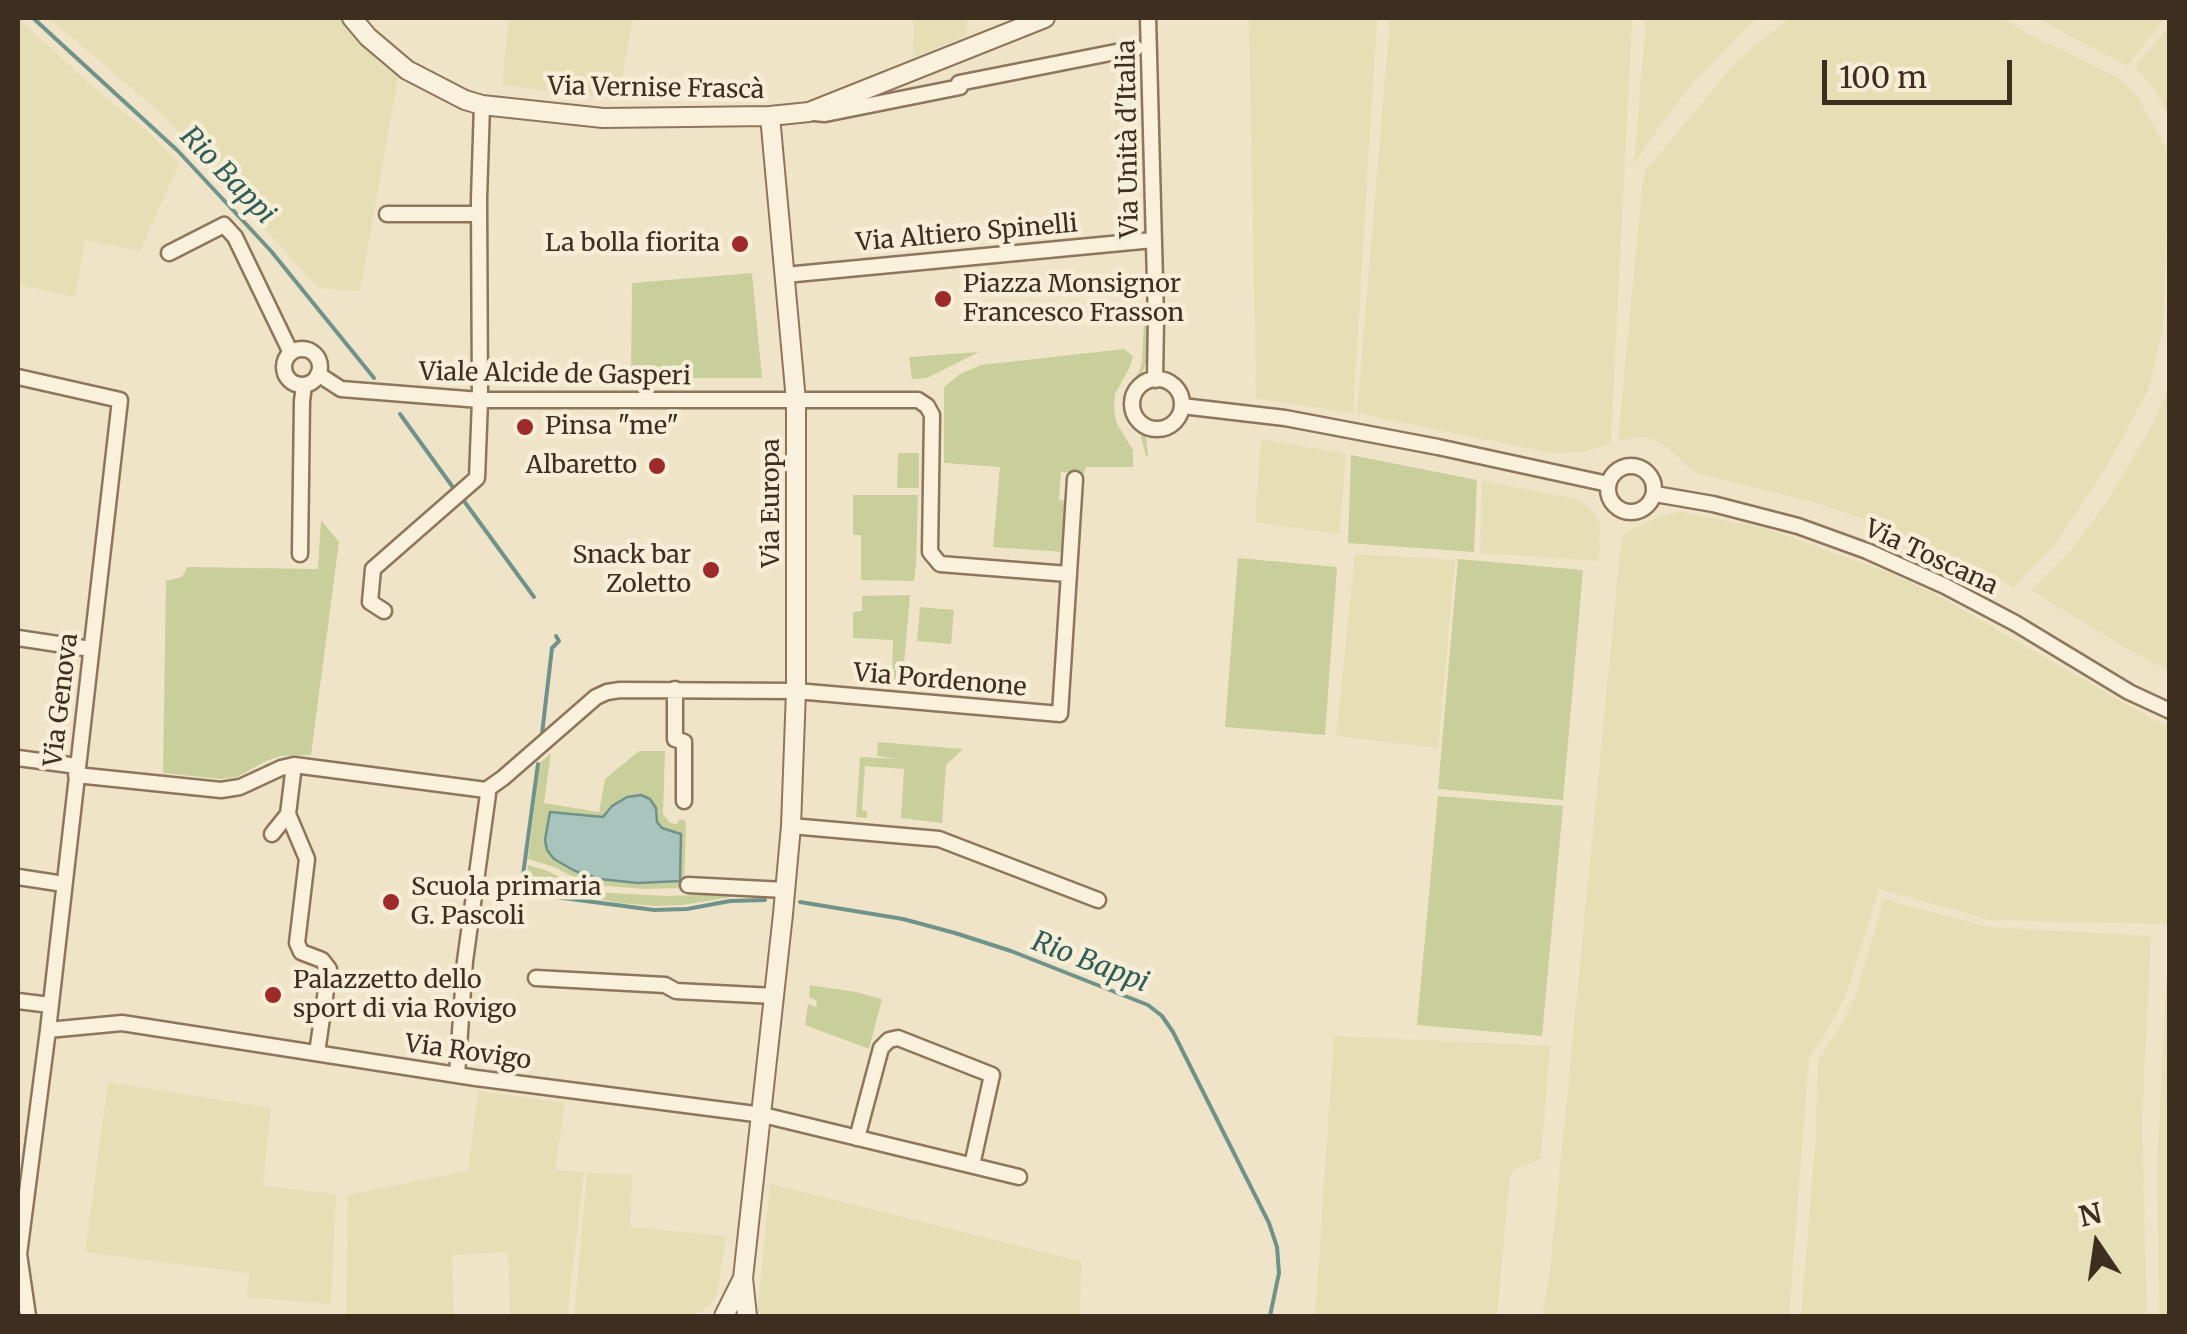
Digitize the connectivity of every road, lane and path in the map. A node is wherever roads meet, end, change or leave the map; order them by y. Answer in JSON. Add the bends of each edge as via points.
{"nodes":[{"id":1,"x":352,"y":18,"type":"edge"},
{"id":2,"x":1044,"y":18,"type":"edge"},
{"id":3,"x":1148,"y":18,"type":"edge"},
{"id":4,"x":1136,"y":48,"type":"dead end"},
{"id":5,"x":482,"y":105,"type":"junction"},
{"id":6,"x":809,"y":112,"type":"junction"},
{"id":7,"x":770,"y":116,"type":"junction"},
{"id":8,"x":387,"y":214,"type":"dead end"},
{"id":9,"x":479,"y":214,"type":"junction"},
{"id":10,"x":1153,"y":240,"type":"junction"},
{"id":11,"x":169,"y":253,"type":"dead end"},
{"id":12,"x":785,"y":275,"type":"junction"},
{"id":13,"x":291,"y":353,"type":"junction"},
{"id":14,"x":318,"y":374,"type":"junction"},
{"id":15,"x":18,"y":377,"type":"edge"},
{"id":16,"x":1155,"y":380,"type":"junction"},
{"id":17,"x":304,"y":385,"type":"junction"},
{"id":18,"x":480,"y":400,"type":"junction"},
{"id":19,"x":796,"y":401,"type":"junction"},
{"id":20,"x":1182,"y":406,"type":"junction"},
{"id":21,"x":1075,"y":480,"type":"dead end"},
{"id":22,"x":1608,"y":484,"type":"junction"},
{"id":23,"x":1655,"y":494,"type":"junction"},
{"id":24,"x":300,"y":554,"type":"dead end"},
{"id":25,"x":1068,"y":574,"type":"junction"},
{"id":26,"x":384,"y":612,"type":"dead end"},
{"id":27,"x":18,"y":638,"type":"edge"},
{"id":28,"x":91,"y":648,"type":"junction"},
{"id":29,"x":675,"y":690,"type":"junction"},
{"id":30,"x":796,"y":691,"type":"junction"},
{"id":31,"x":2170,"y":711,"type":"edge"},
{"id":32,"x":18,"y":758,"type":"edge"},
{"id":33,"x":294,"y":766,"type":"junction"},
{"id":34,"x":76,"y":771,"type":"junction"},
{"id":35,"x":486,"y":790,"type":"junction"},
{"id":36,"x":684,"y":801,"type":"dead end"},
{"id":37,"x":288,"y":814,"type":"junction"},
{"id":38,"x":791,"y":826,"type":"junction"},
{"id":39,"x":272,"y":834,"type":"dead end"},
{"id":40,"x":18,"y":877,"type":"edge"},
{"id":41,"x":64,"y":884,"type":"junction"},
{"id":42,"x":688,"y":884,"type":"dead end"},
{"id":43,"x":784,"y":898,"type":"junction"},
{"id":44,"x":1098,"y":900,"type":"dead end"},
{"id":45,"x":536,"y":978,"type":"dead end"},
{"id":46,"x":775,"y":996,"type":"junction"},
{"id":47,"x":18,"y":1001,"type":"edge"},
{"id":48,"x":50,"y":1006,"type":"junction"},
{"id":49,"x":48,"y":1030,"type":"junction"},
{"id":50,"x":317,"y":1054,"type":"junction"},
{"id":51,"x":457,"y":1075,"type":"junction"},
{"id":52,"x":763,"y":1115,"type":"junction"},
{"id":53,"x":857,"y":1138,"type":"junction"},
{"id":54,"x":972,"y":1166,"type":"junction"},
{"id":55,"x":1019,"y":1177,"type":"dead end"},
{"id":56,"x":18,"y":1254,"type":"edge"},
{"id":57,"x":743,"y":1278,"type":"junction"},
{"id":58,"x":28,"y":1316,"type":"edge"},
{"id":59,"x":724,"y":1316,"type":"edge"},
{"id":60,"x":746,"y":1316,"type":"edge"}],
"edges":[{"from":1,"to":5,"type":"street","name":"Via Vernise Frascà","via":[[406,70]]},
{"from":2,"to":6,"type":"street","name":"Via Vernise Frascà"},
{"from":3,"to":10,"type":"street","name":"Via Unità d'Italia"},
{"from":4,"to":6,"type":"street","name":"Via Vernise Frascà","via":[[826,114]]},
{"from":5,"to":7,"type":"street","name":"Via Vernise Frascà","via":[[603,118]]},
{"from":5,"to":9,"type":"street"},
{"from":6,"to":7,"type":"street","name":"Via Vernise Frascà"},
{"from":7,"to":12,"type":"street","name":"Via Europa"},
{"from":8,"to":9,"type":"street"},
{"from":9,"to":18,"type":"street"},
{"from":10,"to":12,"type":"street","name":"Via Altiero Spinelli"},
{"from":10,"to":16,"type":"street","name":"Via Unità d'Italia"},
{"from":11,"to":13,"type":"street","name":"Viale Alcide de Gasperi","via":[[224,225],[236,237]]},
{"from":12,"to":19,"type":"street","name":"Via Europa"},
{"from":13,"to":14,"type":"street","name":"Viale Alcide de Gasperi","via":[[300,349],[316,356]]},
{"from":13,"to":17,"type":"street","name":"Viale Alcide de Gasperi","via":[[284,369]]},
{"from":14,"to":17,"type":"street"},
{"from":14,"to":18,"type":"street","name":"Viale Alcide de Gasperi","via":[[341,389]]},
{"from":15,"to":28,"type":"street","name":"Via Genova","via":[[120,400]]},
{"from":16,"to":20,"type":"street","via":[[1169,382]]},
{"from":16,"to":20,"type":"street","via":[[1140,386],[1132,401],[1141,424],[1169,426]]},
{"from":17,"to":24,"type":"street","name":"Viale Alcide de Gasperi"},
{"from":18,"to":19,"type":"street","name":"Viale Alcide de Gasperi"},
{"from":18,"to":26,"type":"street","via":[[477,478],[372,569],[370,602]]},
{"from":19,"to":25,"type":"street","via":[[918,400],[932,415],[930,552],[940,564]]},
{"from":19,"to":30,"type":"street","name":"Via Europa"},
{"from":20,"to":22,"type":"street","name":"Via Toscana","via":[[1286,418]]},
{"from":21,"to":25,"type":"street","name":"Via Pordenone"},
{"from":22,"to":23,"type":"street","name":"Via Toscana","via":[[1618,470],[1633,466],[1648,472]]},
{"from":22,"to":23,"type":"street","name":"Via Toscana","via":[[1611,501],[1630,513],[1646,508]]},
{"from":23,"to":31,"type":"street","name":"Via Toscana","via":[[1798,526],[1867,551],[1946,586]]},
{"from":25,"to":30,"type":"street","name":"Via Pordenone","via":[[1060,714]]},
{"from":27,"to":28,"type":"street"},
{"from":28,"to":34,"type":"street","name":"Via Genova"},
{"from":29,"to":30,"type":"street"},
{"from":29,"to":35,"type":"street","via":[[596,696]]},
{"from":29,"to":36,"type":"street"},
{"from":30,"to":38,"type":"street","name":"Via Europa"},
{"from":32,"to":34,"type":"street"},
{"from":33,"to":34,"type":"street","via":[[221,790]]},
{"from":33,"to":35,"type":"street"},
{"from":33,"to":37,"type":"street"},
{"from":34,"to":41,"type":"street","name":"Via Genova"},
{"from":35,"to":51,"type":"street"},
{"from":37,"to":39,"type":"street"},
{"from":37,"to":50,"type":"street","via":[[307,858],[298,943],[329,969]]},
{"from":38,"to":43,"type":"street","name":"Via Europa"},
{"from":38,"to":44,"type":"street","via":[[939,838]]},
{"from":40,"to":41,"type":"street"},
{"from":41,"to":48,"type":"street","name":"Via Genova"},
{"from":42,"to":43,"type":"street"},
{"from":43,"to":46,"type":"street","name":"Via Europa"},
{"from":45,"to":46,"type":"street"},
{"from":46,"to":52,"type":"street","name":"Via Europa"},
{"from":47,"to":48,"type":"street"},
{"from":48,"to":49,"type":"street","name":"Via Genova"},
{"from":49,"to":50,"type":"street","name":"Via Rovigo","via":[[122,1023]]},
{"from":49,"to":56,"type":"street","name":"Via Genova"},
{"from":50,"to":51,"type":"street","name":"Via Rovigo"},
{"from":51,"to":52,"type":"street","name":"Via Rovigo"},
{"from":52,"to":53,"type":"street","name":"Via Rovigo"},
{"from":52,"to":57,"type":"street","name":"Via Europa"},
{"from":53,"to":54,"type":"street","name":"Via Rovigo"},
{"from":53,"to":54,"type":"street","via":[[881,1048],[898,1038],[992,1075]]},
{"from":54,"to":55,"type":"street","name":"Via Rovigo"},
{"from":56,"to":58,"type":"street","name":"Via Genova"},
{"from":57,"to":59,"type":"street","name":"Via Europa"},
{"from":57,"to":60,"type":"street","name":"Via Europa"}]}
